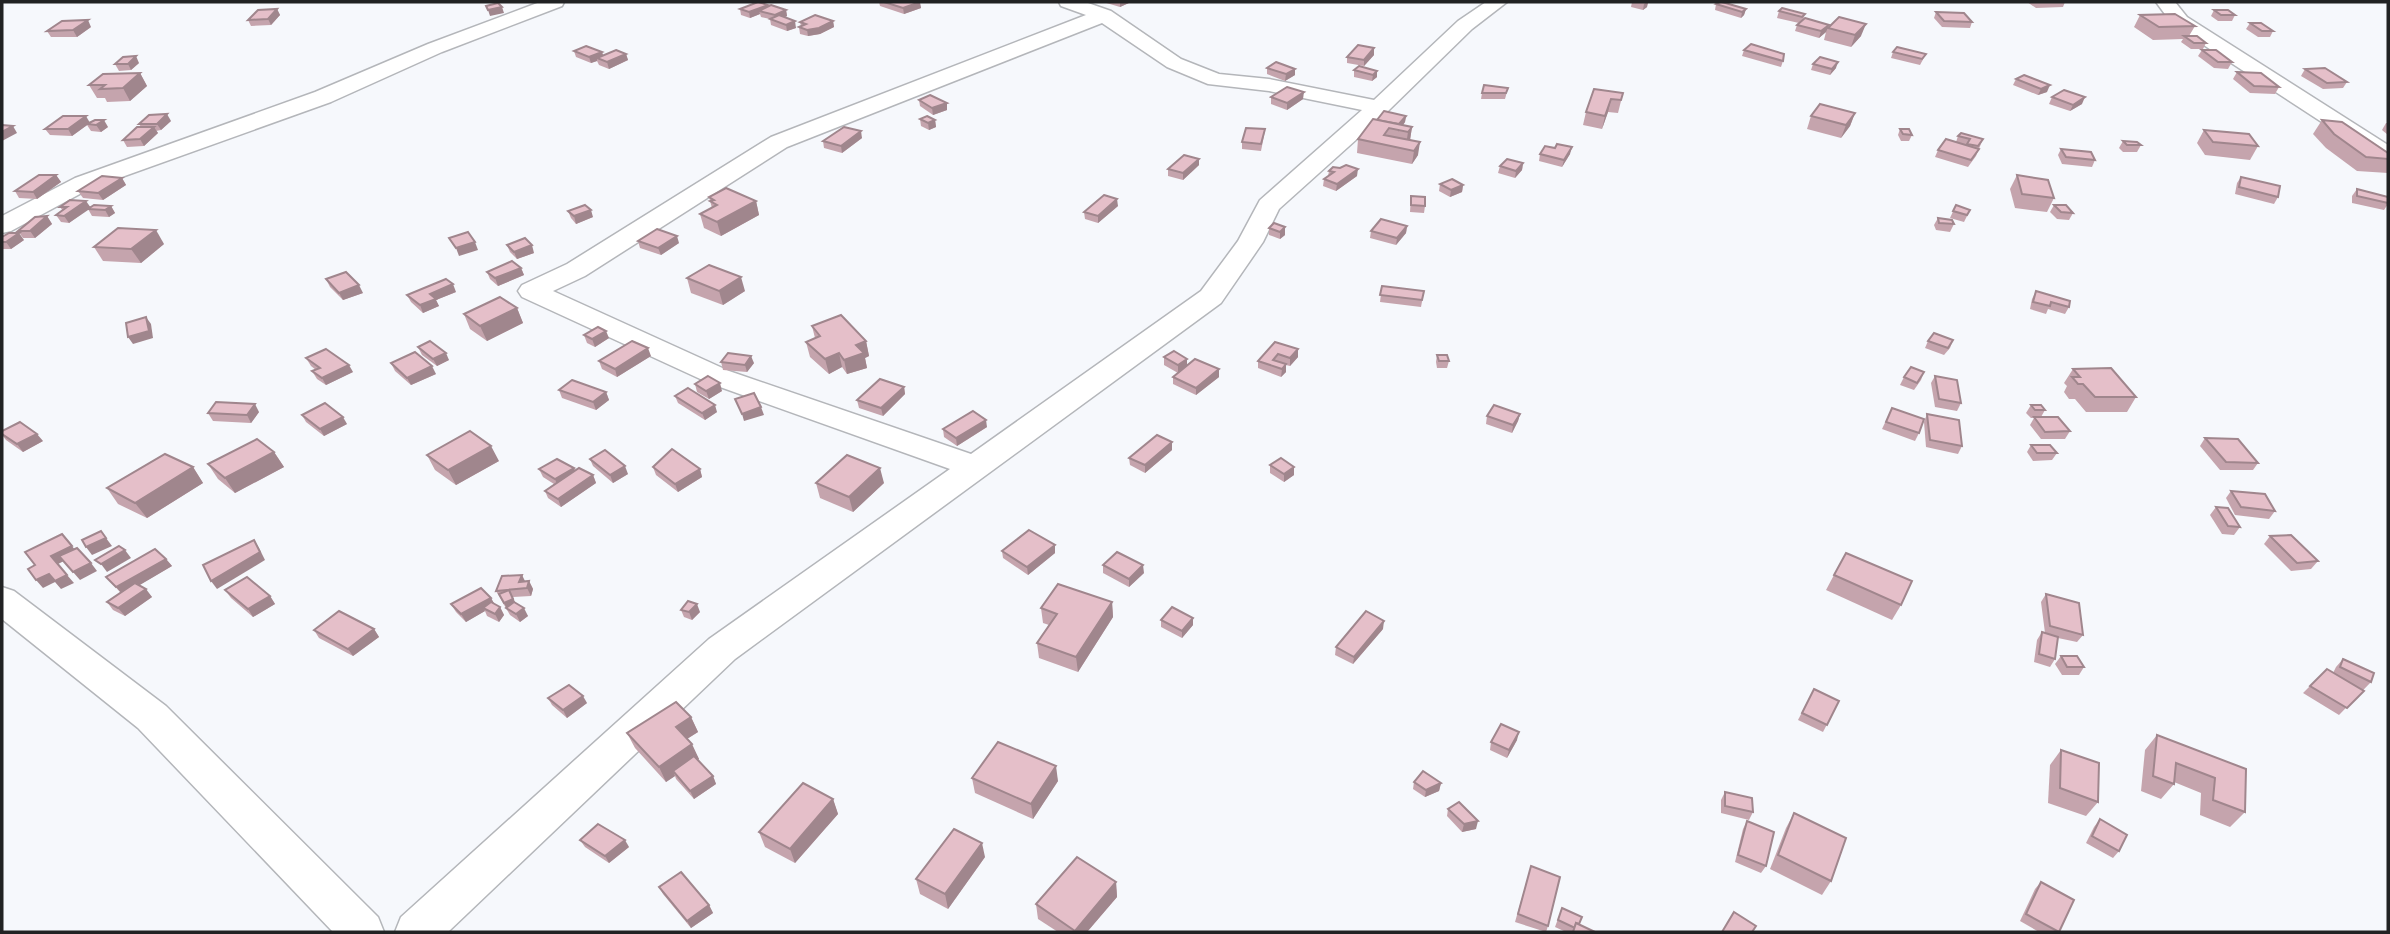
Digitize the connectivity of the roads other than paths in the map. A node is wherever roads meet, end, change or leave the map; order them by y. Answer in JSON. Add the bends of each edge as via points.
{"nodes":[{"id":1,"x":555,"y":2,"type":"edge"},
{"id":2,"x":1068,"y":2,"type":"edge"},
{"id":3,"x":1498,"y":2,"type":"edge"},
{"id":4,"x":2165,"y":2,"type":"edge"},
{"id":5,"x":1104,"y":15,"type":"junction"},
{"id":6,"x":1379,"y":107,"type":"junction"},
{"id":7,"x":2388,"y":155,"type":"edge"},
{"id":8,"x":2,"y":226,"type":"edge"},
{"id":9,"x":973,"y":466,"type":"junction"},
{"id":10,"x":2,"y":600,"type":"edge"},
{"id":11,"x":362,"y":932,"type":"edge"},
{"id":12,"x":417,"y":932,"type":"edge"}],
"edges":[{"from":1,"to":8,"type":"street","via":[[323,97],[83,183]]},
{"from":2,"to":5,"type":"street"},
{"from":3,"to":6,"type":"street","via":[[1465,25]]},
{"from":4,"to":7,"type":"street","via":[[2180,21]]},
{"from":5,"to":6,"type":"street","via":[[1174,63],[1215,80],[1269,85]]},
{"from":5,"to":9,"type":"street","via":[[779,142],[576,270],[531,291],[719,377]]},
{"from":6,"to":9,"type":"street","via":[[1269,205],[1250,242],[1211,297]]},
{"from":9,"to":12,"type":"street","via":[[722,649]]},
{"from":10,"to":11,"type":"street","via":[[152,717]]}]}
